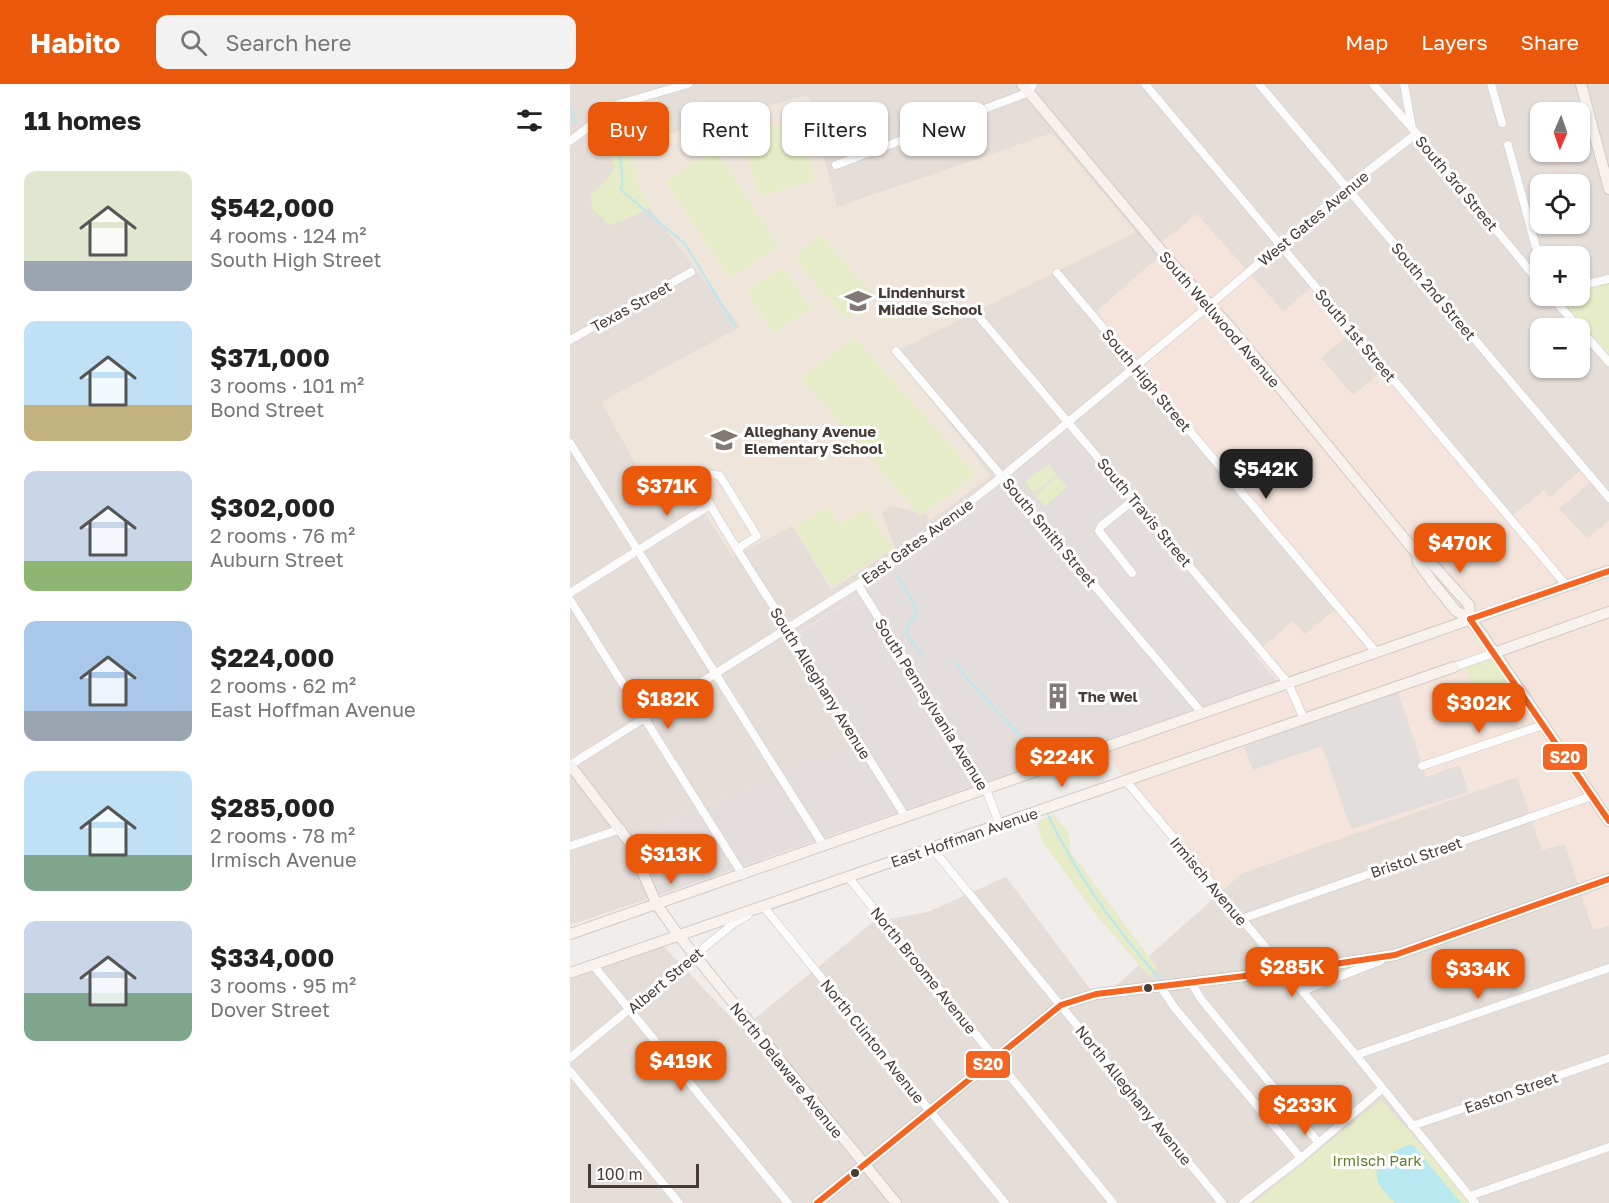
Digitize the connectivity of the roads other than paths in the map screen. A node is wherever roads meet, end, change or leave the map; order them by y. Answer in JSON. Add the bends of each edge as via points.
{"nodes":[{"id":1,"x":688,"y":84,"type":"edge"},
{"id":2,"x":1145,"y":84,"type":"edge"},
{"id":3,"x":1259,"y":84,"type":"edge"},
{"id":4,"x":1373,"y":84,"type":"edge"},
{"id":5,"x":1404,"y":84,"type":"edge"},
{"id":6,"x":1491,"y":84,"type":"edge"},
{"id":7,"x":1581,"y":84,"type":"edge"},
{"id":8,"x":1028,"y":87,"type":"edge"},
{"id":9,"x":1502,"y":123,"type":"dead end"},
{"id":10,"x":1414,"y":131,"type":"junction"},
{"id":11,"x":570,"y":141,"type":"edge"},
{"id":12,"x":1508,"y":145,"type":"dead end"},
{"id":13,"x":836,"y":165,"type":"dead end"},
{"id":14,"x":1346,"y":188,"type":"junction"},
{"id":15,"x":1609,"y":189,"type":"edge"},
{"id":16,"x":1280,"y":244,"type":"junction"},
{"id":17,"x":1536,"y":246,"type":"edge"},
{"id":18,"x":1530,"y":271,"type":"edge"},
{"id":19,"x":691,"y":272,"type":"dead end"},
{"id":20,"x":1057,"y":273,"type":"dead end"},
{"id":21,"x":1609,"y":279,"type":"edge"},
{"id":22,"x":1590,"y":284,"type":"edge"},
{"id":23,"x":1211,"y":304,"type":"junction"},
{"id":24,"x":1560,"y":306,"type":"edge"},
{"id":25,"x":975,"y":312,"type":"dead end"},
{"id":26,"x":570,"y":340,"type":"edge"},
{"id":27,"x":896,"y":351,"type":"dead end"},
{"id":28,"x":1609,"y":362,"type":"edge"},
{"id":29,"x":1136,"y":366,"type":"junction"},
{"id":30,"x":1068,"y":422,"type":"junction"},
{"id":31,"x":570,"y":443,"type":"edge"},
{"id":32,"x":1003,"y":476,"type":"junction"},
{"id":33,"x":1609,"y":498,"type":"edge"},
{"id":34,"x":1135,"y":499,"type":"junction"},
{"id":35,"x":710,"y":505,"type":"junction"},
{"id":36,"x":737,"y":549,"type":"junction"},
{"id":37,"x":639,"y":551,"type":"junction"},
{"id":38,"x":1609,"y":571,"type":"edge"},
{"id":39,"x":1132,"y":573,"type":"dead end"},
{"id":40,"x":858,"y":585,"type":"junction"},
{"id":41,"x":1566,"y":585,"type":"junction"},
{"id":42,"x":570,"y":594,"type":"edge"},
{"id":43,"x":570,"y":600,"type":"edge"},
{"id":44,"x":1609,"y":612,"type":"edge"},
{"id":45,"x":1470,"y":619,"type":"junction"},
{"id":46,"x":788,"y":629,"type":"junction"},
{"id":47,"x":1376,"y":652,"type":"junction"},
{"id":48,"x":1494,"y":653,"type":"junction"},
{"id":49,"x":1454,"y":667,"type":"joint"},
{"id":50,"x":717,"y":674,"type":"junction"},
{"id":51,"x":1288,"y":682,"type":"junction"},
{"id":52,"x":1202,"y":713,"type":"junction"},
{"id":53,"x":645,"y":719,"type":"junction"},
{"id":54,"x":1304,"y":719,"type":"junction"},
{"id":55,"x":1543,"y":725,"type":"junction"},
{"id":56,"x":570,"y":765,"type":"edge"},
{"id":57,"x":1422,"y":766,"type":"dead end"},
{"id":58,"x":1126,"y":781,"type":"junction"},
{"id":59,"x":986,"y":789,"type":"junction"},
{"id":60,"x":1592,"y":796,"type":"junction"},
{"id":61,"x":905,"y":816,"type":"junction"},
{"id":62,"x":1609,"y":821,"type":"edge"},
{"id":63,"x":999,"y":826,"type":"junction"},
{"id":64,"x":621,"y":829,"type":"junction"},
{"id":65,"x":570,"y":846,"type":"edge"},
{"id":66,"x":824,"y":846,"type":"junction"},
{"id":67,"x":932,"y":848,"type":"junction"},
{"id":68,"x":743,"y":875,"type":"junction"},
{"id":69,"x":848,"y":877,"type":"junction"},
{"id":70,"x":1609,"y":879,"type":"edge"},
{"id":71,"x":657,"y":905,"type":"junction"},
{"id":72,"x":764,"y":906,"type":"junction"},
{"id":73,"x":1240,"y":918,"type":"junction"},
{"id":74,"x":570,"y":934,"type":"edge"},
{"id":75,"x":679,"y":936,"type":"junction"},
{"id":76,"x":1395,"y":955,"type":"junction"},
{"id":77,"x":694,"y":956,"type":"junction"},
{"id":78,"x":593,"y":965,"type":"junction"},
{"id":79,"x":1609,"y":968,"type":"edge"},
{"id":80,"x":1285,"y":970,"type":"junction"},
{"id":81,"x":570,"y":973,"type":"edge"},
{"id":82,"x":1191,"y":982,"type":"junction"},
{"id":83,"x":1160,"y":986,"type":"junction"},
{"id":84,"x":1303,"y":992,"type":"junction"},
{"id":85,"x":1061,"y":1005,"type":"junction"},
{"id":86,"x":630,"y":1010,"type":"junction"},
{"id":87,"x":1356,"y":1055,"type":"junction"},
{"id":88,"x":570,"y":1058,"type":"edge"},
{"id":89,"x":995,"y":1058,"type":"junction"},
{"id":90,"x":1609,"y":1058,"type":"edge"},
{"id":91,"x":570,"y":1071,"type":"edge"},
{"id":92,"x":1382,"y":1089,"type":"junction"},
{"id":93,"x":931,"y":1112,"type":"junction"},
{"id":94,"x":1412,"y":1126,"type":"junction"},
{"id":95,"x":1318,"y":1142,"type":"junction"},
{"id":96,"x":1609,"y":1147,"type":"edge"},
{"id":97,"x":1301,"y":1158,"type":"junction"},
{"id":98,"x":865,"y":1165,"type":"junction"},
{"id":99,"x":1473,"y":1200,"type":"edge"},
{"id":100,"x":679,"y":1203,"type":"edge"},
{"id":101,"x":788,"y":1203,"type":"edge"},
{"id":102,"x":817,"y":1203,"type":"edge"},
{"id":103,"x":896,"y":1203,"type":"edge"},
{"id":104,"x":1005,"y":1203,"type":"edge"},
{"id":105,"x":1113,"y":1203,"type":"edge"},
{"id":106,"x":1222,"y":1203,"type":"edge"},
{"id":107,"x":1243,"y":1203,"type":"edge"}],
"edges":[{"from":1,"to":11,"type":"street","via":[[619,104]]},
{"from":2,"to":16,"type":"street","name":"South 1st Street"},
{"from":3,"to":14,"type":"street","name":"South 2nd Street"},
{"from":4,"to":10,"type":"street","name":"South 3rd Street"},
{"from":5,"to":10,"type":"street"},
{"from":6,"to":9,"type":"street"},
{"from":7,"to":15,"type":"street"},
{"from":8,"to":13,"type":"street"},
{"from":8,"to":23,"type":"street","name":"South Wellwood Avenue","via":[[1169,260]]},
{"from":10,"to":14,"type":"street","name":"West Gates Avenue"},
{"from":10,"to":18,"type":"street","name":"South 3rd Street"},
{"from":12,"to":17,"type":"street"},
{"from":14,"to":16,"type":"street","name":"West Gates Avenue"},
{"from":14,"to":33,"type":"street","name":"South 2nd Street"},
{"from":16,"to":23,"type":"street","name":"West Gates Avenue"},
{"from":16,"to":41,"type":"street","name":"South 1st Street"},
{"from":19,"to":26,"type":"street","name":"Texas Street"},
{"from":20,"to":29,"type":"street","name":"South High Street"},
{"from":21,"to":22,"type":"street"},
{"from":23,"to":29,"type":"street","name":"East Gates Avenue"},
{"from":23,"to":45,"type":"street","name":"South Wellwood Avenue","via":[[1418,554],[1418,562],[1456,611]]},
{"from":24,"to":28,"type":"street"},
{"from":25,"to":30,"type":"street","name":"South Travis Street"},
{"from":27,"to":32,"type":"street","name":"South Smith Street"},
{"from":29,"to":30,"type":"street","name":"East Gates Avenue"},
{"from":29,"to":47,"type":"street","name":"South High Street"},
{"from":30,"to":32,"type":"street","name":"East Gates Avenue"},
{"from":30,"to":34,"type":"street","name":"South Travis Street"},
{"from":31,"to":37,"type":"street"},
{"from":32,"to":40,"type":"street","name":"East Gates Avenue"},
{"from":32,"to":52,"type":"street","name":"South Smith Street"},
{"from":34,"to":39,"type":"street","via":[[1099,531]]},
{"from":34,"to":51,"type":"street","name":"South Travis Street"},
{"from":35,"to":36,"type":"street","name":"South Alleghany Avenue"},
{"from":35,"to":36,"type":"street","name":"South Alleghany Avenue","via":[[698,480],[714,474],[720,476],[757,536]]},
{"from":35,"to":37,"type":"street"},
{"from":36,"to":46,"type":"street","name":"South Alleghany Avenue"},
{"from":37,"to":42,"type":"street"},
{"from":37,"to":50,"type":"street"},
{"from":38,"to":41,"type":"street"},
{"from":40,"to":46,"type":"street","name":"East Gates Avenue"},
{"from":40,"to":59,"type":"street","name":"South Pennsylvania Avenue"},
{"from":41,"to":45,"type":"street"},
{"from":43,"to":53,"type":"street"},
{"from":44,"to":48,"type":"street"},
{"from":45,"to":47,"type":"street"},
{"from":45,"to":48,"type":"street","name":"South Wellwood Avenue"},
{"from":46,"to":50,"type":"street","name":"East Gates Avenue"},
{"from":46,"to":61,"type":"street","name":"South Alleghany Avenue"},
{"from":47,"to":51,"type":"street"},
{"from":48,"to":49,"type":"street","name":"East Hoffman Avenue"},
{"from":48,"to":55,"type":"street","name":"South Wellwood Avenue"},
{"from":49,"to":54,"type":"street","name":"East Hoffman Avenue"},
{"from":50,"to":53,"type":"street","name":"East Gates Avenue"},
{"from":50,"to":66,"type":"street"},
{"from":51,"to":52,"type":"street"},
{"from":51,"to":54,"type":"street","name":"South Travis Street"},
{"from":52,"to":59,"type":"street"},
{"from":53,"to":56,"type":"street","name":"East Gates Avenue"},
{"from":53,"to":68,"type":"street"},
{"from":54,"to":58,"type":"street","name":"East Hoffman Avenue"},
{"from":55,"to":57,"type":"street"},
{"from":55,"to":60,"type":"street","name":"South Wellwood Avenue"},
{"from":56,"to":64,"type":"street","name":"North Delaware Avenue"},
{"from":58,"to":63,"type":"street","name":"East Hoffman Avenue"},
{"from":58,"to":73,"type":"street","name":"Irmisch Avenue"},
{"from":59,"to":61,"type":"street"},
{"from":59,"to":63,"type":"street","name":"South Pennsylvania Avenue"},
{"from":60,"to":62,"type":"street","name":"South Wellwood Avenue"},
{"from":60,"to":73,"type":"street","name":"Bristol Street"},
{"from":61,"to":66,"type":"street"},
{"from":63,"to":67,"type":"street","name":"East Hoffman Avenue"},
{"from":64,"to":65,"type":"street"},
{"from":64,"to":71,"type":"street","name":"North Delaware Avenue"},
{"from":66,"to":68,"type":"street"},
{"from":67,"to":69,"type":"street","name":"East Hoffman Avenue"},
{"from":67,"to":85,"type":"street","name":"North Alleghany Avenue"},
{"from":68,"to":71,"type":"street"},
{"from":69,"to":72,"type":"street","name":"East Hoffman Avenue"},
{"from":69,"to":89,"type":"street","name":"North Broome Avenue"},
{"from":70,"to":76,"type":"street"},
{"from":71,"to":74,"type":"street"},
{"from":71,"to":75,"type":"street","name":"North Delaware Avenue"},
{"from":72,"to":75,"type":"street","name":"East Hoffman Avenue"},
{"from":72,"to":77,"type":"street","name":"Albert Street","via":[[734,923]]},
{"from":72,"to":93,"type":"street","name":"North Clinton Avenue"},
{"from":73,"to":80,"type":"street","name":"Irmisch Avenue"},
{"from":75,"to":77,"type":"street","name":"North Delaware Avenue"},
{"from":75,"to":78,"type":"street","name":"East Hoffman Avenue"},
{"from":76,"to":80,"type":"street"},
{"from":76,"to":84,"type":"street"},
{"from":77,"to":86,"type":"street","name":"Albert Street"},
{"from":77,"to":98,"type":"street","name":"North Delaware Avenue"},
{"from":78,"to":81,"type":"street","name":"East Hoffman Avenue"},
{"from":78,"to":86,"type":"street"},
{"from":79,"to":87,"type":"street"},
{"from":80,"to":82,"type":"street"},
{"from":80,"to":84,"type":"street","name":"Irmisch Avenue"},
{"from":82,"to":83,"type":"street"},
{"from":82,"to":95,"type":"street"},
{"from":83,"to":85,"type":"street","via":[[1096,994]]},
{"from":83,"to":97,"type":"street"},
{"from":84,"to":87,"type":"street","name":"Irmisch Avenue"},
{"from":85,"to":89,"type":"street"},
{"from":85,"to":106,"type":"street","name":"North Alleghany Avenue"},
{"from":86,"to":88,"type":"street","name":"Albert Street"},
{"from":86,"to":101,"type":"street"},
{"from":87,"to":92,"type":"street","name":"Irmisch Avenue"},
{"from":89,"to":93,"type":"street"},
{"from":89,"to":105,"type":"street","name":"North Broome Avenue"},
{"from":90,"to":94,"type":"street","name":"Easton Street"},
{"from":91,"to":100,"type":"street"},
{"from":92,"to":94,"type":"street","name":"Irmisch Avenue"},
{"from":92,"to":95,"type":"street"},
{"from":93,"to":98,"type":"street"},
{"from":93,"to":104,"type":"street","name":"North Clinton Avenue"},
{"from":94,"to":99,"type":"street","name":"Irmisch Avenue"},
{"from":95,"to":97,"type":"street"},
{"from":96,"to":99,"type":"street"},
{"from":97,"to":107,"type":"street"},
{"from":98,"to":102,"type":"street"},
{"from":98,"to":103,"type":"street","name":"North Delaware Avenue"}]}
